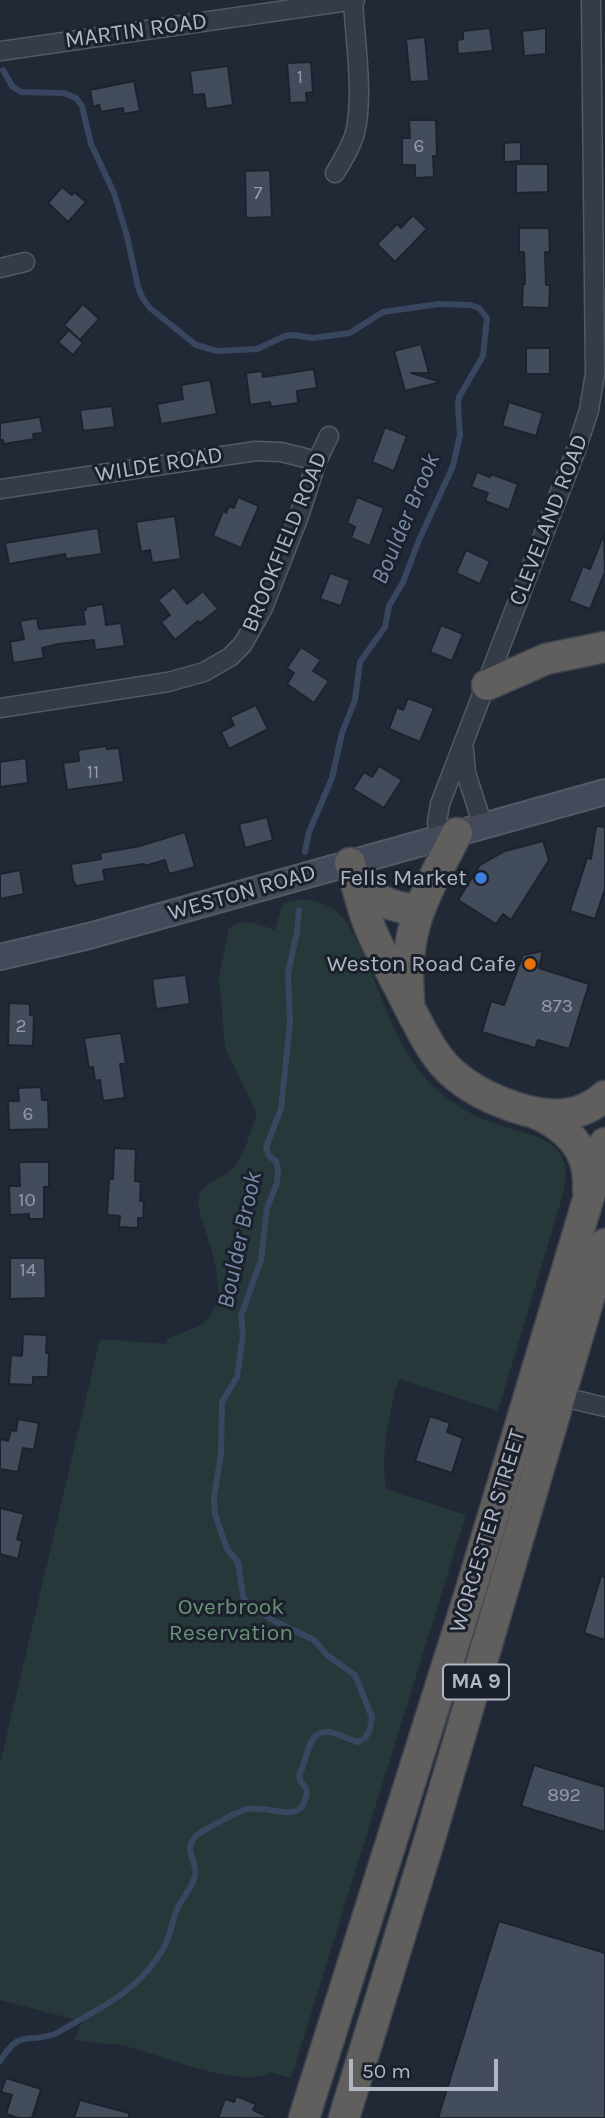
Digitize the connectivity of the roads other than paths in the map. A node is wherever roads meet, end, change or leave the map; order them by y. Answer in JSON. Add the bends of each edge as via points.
{"nodes":[{"id":1,"x":354,"y":0,"type":"edge"},
{"id":2,"x":591,"y":0,"type":"edge"},
{"id":3,"x":0,"y":51,"type":"edge"},
{"id":4,"x":335,"y":173,"type":"dead end"},
{"id":5,"x":600,"y":178,"type":"edge"},
{"id":6,"x":25,"y":262,"type":"dead end"},
{"id":7,"x":0,"y":268,"type":"edge"},
{"id":8,"x":329,"y":436,"type":"dead end"},
{"id":9,"x":317,"y":461,"type":"junction"},
{"id":10,"x":0,"y":489,"type":"edge"},
{"id":11,"x":605,"y":647,"type":"edge"},
{"id":12,"x":486,"y":685,"type":"junction"},
{"id":13,"x":0,"y":708,"type":"edge"},
{"id":14,"x":466,"y":738,"type":"junction"},
{"id":15,"x":605,"y":792,"type":"edge"},
{"id":16,"x":460,"y":833,"type":"junction"},
{"id":17,"x":352,"y":870,"type":"junction"},
{"id":18,"x":419,"y":909,"type":"junction"},
{"id":19,"x":0,"y":957,"type":"edge"},
{"id":20,"x":411,"y":1010,"type":"junction"},
{"id":21,"x":605,"y":1097,"type":"edge"},
{"id":22,"x":535,"y":1112,"type":"junction"},
{"id":23,"x":605,"y":1143,"type":"edge"},
{"id":24,"x":587,"y":1203,"type":"junction"},
{"id":25,"x":605,"y":1244,"type":"edge"},
{"id":26,"x":559,"y":1396,"type":"junction"},
{"id":27,"x":605,"y":1407,"type":"edge"},
{"id":28,"x":304,"y":2118,"type":"edge"},
{"id":29,"x":344,"y":2118,"type":"edge"}],
"edges":[{"from":1,"to":3,"type":"street","name":"MARTIN ROAD"},
{"from":1,"to":4,"type":"street","via":[[357,122]]},
{"from":2,"to":5,"type":"street","name":"CLEVELAND ROAD"},
{"from":5,"to":12,"type":"street","name":"CLEVELAND ROAD","via":[[592,398]]},
{"from":6,"to":7,"type":"street"},
{"from":8,"to":9,"type":"street","name":"BROOKFIELD ROAD"},
{"from":9,"to":10,"type":"street","name":"WILDE ROAD","via":[[281,452],[248,452]]},
{"from":9,"to":13,"type":"street","name":"BROOKFIELD ROAD","via":[[263,608],[248,637],[230,657],[204,672],[168,682]]},
{"from":11,"to":12,"type":"highway","via":[[555,656]]},
{"from":12,"to":14,"type":"street","name":"CLEVELAND ROAD"},
{"from":14,"to":16,"type":"street","name":"CLEVELAND ROAD"},
{"from":14,"to":16,"type":"street","name":"CLEVELAND ROAD","via":[[437,822]]},
{"from":15,"to":16,"type":"main road","name":"WESTON ROAD"},
{"from":16,"to":17,"type":"main road","name":"WESTON ROAD"},
{"from":16,"to":18,"type":"highway"},
{"from":17,"to":18,"type":"highway","via":[[373,896],[389,905]]},
{"from":17,"to":19,"type":"main road","name":"WESTON ROAD"},
{"from":17,"to":20,"type":"highway","via":[[372,932]]},
{"from":18,"to":20,"type":"highway","via":[[408,962]]},
{"from":20,"to":22,"type":"highway","via":[[435,1055],[461,1080],[496,1100]]},
{"from":21,"to":22,"type":"highway","via":[[580,1112]]},
{"from":22,"to":24,"type":"highway","via":[[561,1128],[583,1154],[589,1174]]},
{"from":23,"to":24,"type":"highway","name":"WORCESTER STREET","number":"MA 9"},
{"from":24,"to":28,"type":"highway","name":"WORCESTER STREET","number":"MA 9"},
{"from":25,"to":26,"type":"highway","name":"WORCESTER STREET","number":"MA 9"},
{"from":26,"to":27,"type":"street"},
{"from":26,"to":29,"type":"highway","name":"WORCESTER STREET","number":"MA 9"}]}
